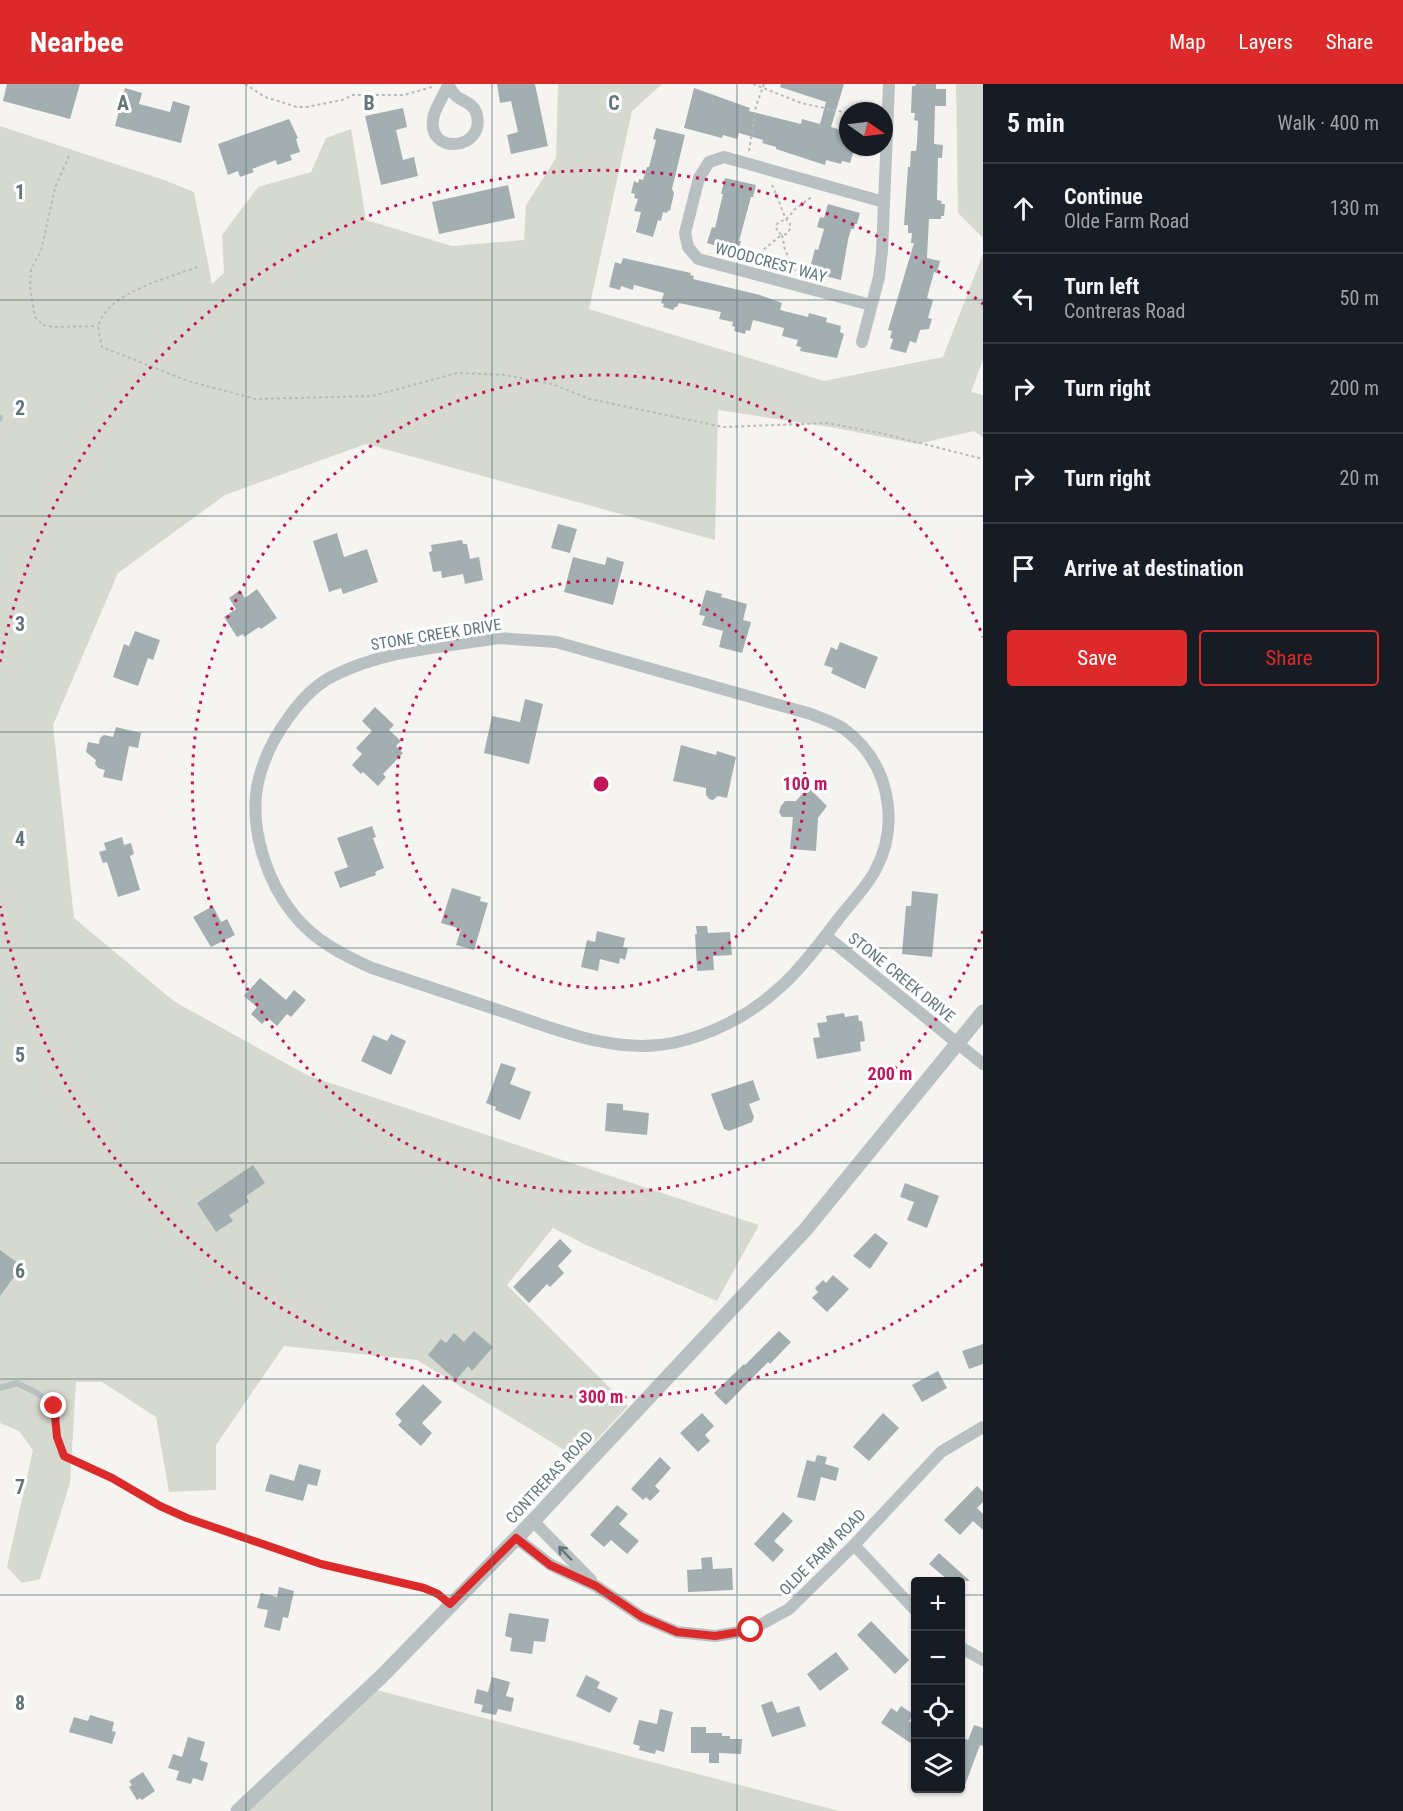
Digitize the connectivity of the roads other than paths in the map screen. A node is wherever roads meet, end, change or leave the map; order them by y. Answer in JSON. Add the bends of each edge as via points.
{"nodes":[{"id":1,"x":889,"y":84,"type":"edge"},
{"id":2,"x":444,"y":85,"type":"edge"},
{"id":3,"x":884,"y":202,"type":"junction"},
{"id":4,"x":871,"y":305,"type":"junction"},
{"id":5,"x":862,"y":342,"type":"dead end"},
{"id":6,"x":826,"y":936,"type":"junction"},
{"id":7,"x":983,"y":1012,"type":"edge"},
{"id":8,"x":958,"y":1044,"type":"junction"},
{"id":9,"x":983,"y":1064,"type":"edge"},
{"id":10,"x":0,"y":1388,"type":"edge"},
{"id":11,"x":983,"y":1427,"type":"edge"},
{"id":12,"x":533,"y":1521,"type":"junction"},
{"id":13,"x":516,"y":1538,"type":"junction"},
{"id":14,"x":854,"y":1545,"type":"junction"},
{"id":15,"x":596,"y":1586,"type":"junction"},
{"id":16,"x":450,"y":1604,"type":"junction"},
{"id":17,"x":911,"y":1607,"type":"edge"},
{"id":18,"x":965,"y":1650,"type":"edge"},
{"id":19,"x":983,"y":1660,"type":"edge"},
{"id":20,"x":238,"y":1811,"type":"edge"}],
"edges":[{"from":1,"to":3,"type":"street"},
{"from":2,"to":2,"type":"street","via":[[433,126],[437,137],[446,143],[465,143],[477,124],[476,111]]},
{"from":3,"to":4,"type":"street","via":[[879,277]]},
{"from":3,"to":4,"type":"street","name":"WOODCREST WAY","via":[[724,157],[709,162],[699,178],[685,233],[688,247],[698,259]]},
{"from":4,"to":5,"type":"street"},
{"from":6,"to":6,"type":"street","name":"STONE CREEK DRIVE","via":[[874,872],[886,842],[889,806],[883,781],[869,753],[844,728],[811,714],[556,642],[498,638],[379,657],[334,675],[302,699],[279,731],[257,788],[256,816],[262,849],[275,886],[294,915],[314,935],[339,953],[372,968],[589,1039],[633,1046],[672,1043],[706,1034],[740,1017],[778,990]]},
{"from":6,"to":8,"type":"street","name":"STONE CREEK DRIVE"},
{"from":7,"to":8,"type":"street","name":"CONTRERAS ROAD"},
{"from":8,"to":9,"type":"street","name":"STONE CREEK DRIVE"},
{"from":8,"to":12,"type":"street","name":"CONTRERAS ROAD","via":[[806,1229]]},
{"from":10,"to":16,"type":"lane","via":[[17,1383],[37,1393],[54,1406],[57,1437],[64,1456],[160,1506],[321,1564],[424,1588]]},
{"from":11,"to":14,"type":"street","name":"OLDE FARM ROAD","via":[[941,1452]]},
{"from":12,"to":13,"type":"street","name":"CONTRERAS ROAD"},
{"from":15,"to":12,"type":"street","name":"OLDE FARM ROAD","one_way":true},
{"from":13,"to":15,"type":"street","name":"OLDE FARM ROAD","via":[[550,1565]]},
{"from":13,"to":16,"type":"street","name":"CONTRERAS ROAD"},
{"from":14,"to":15,"type":"street","name":"OLDE FARM ROAD","via":[[789,1608],[751,1630],[715,1636],[677,1632],[642,1617]]},
{"from":14,"to":17,"type":"street"},
{"from":16,"to":20,"type":"street","name":"CONTRERAS ROAD","via":[[382,1676]]},
{"from":18,"to":19,"type":"street"}]}
